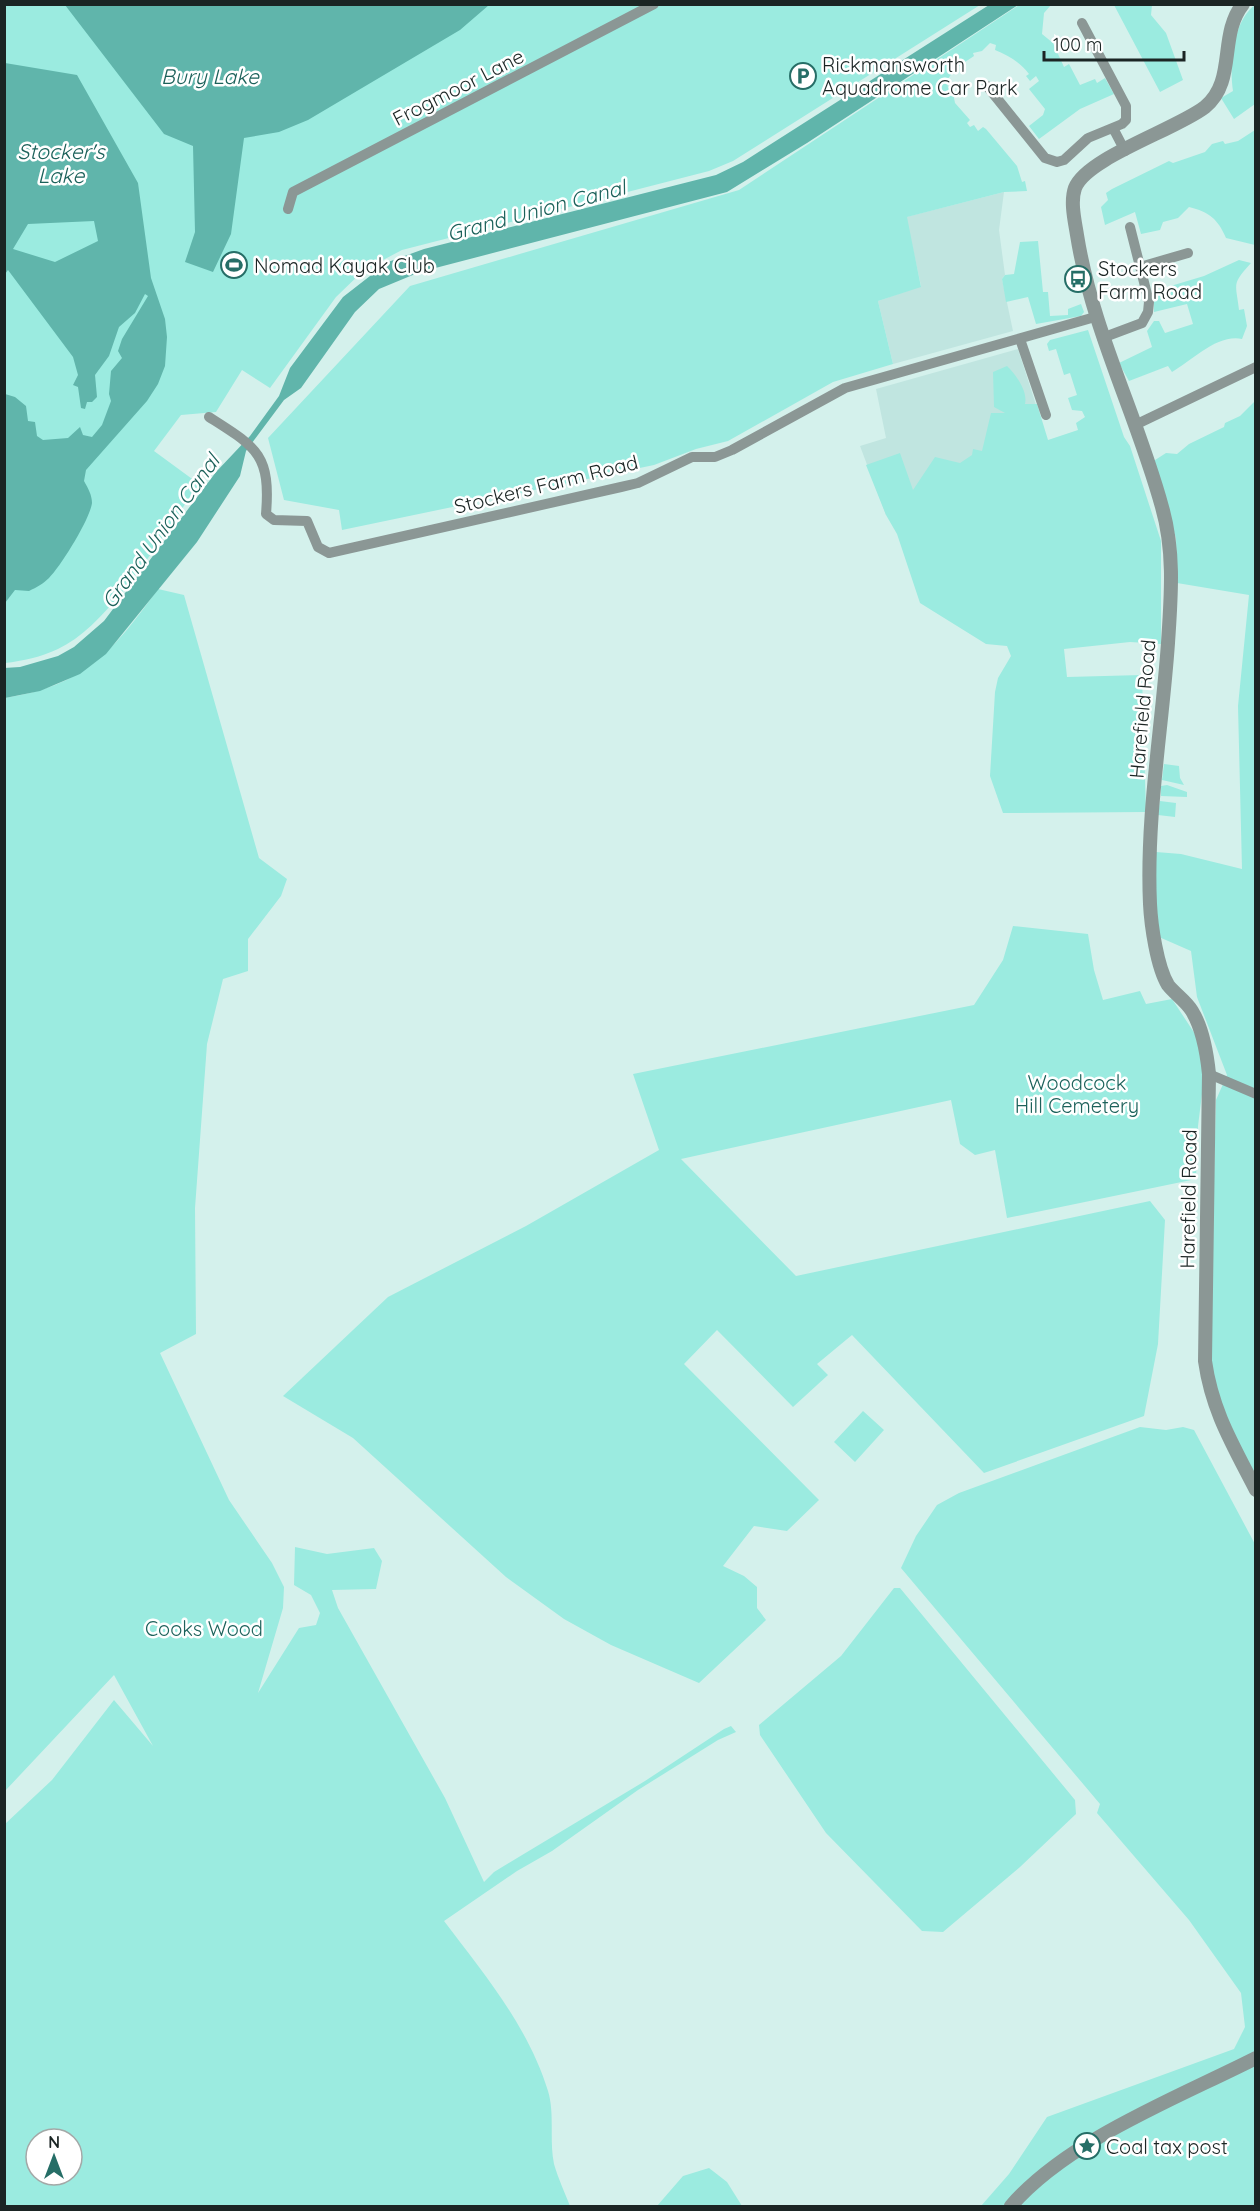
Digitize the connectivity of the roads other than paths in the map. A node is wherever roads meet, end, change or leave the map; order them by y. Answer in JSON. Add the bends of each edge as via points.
{"nodes":[{"id":1,"x":654,"y":4,"type":"edge"},
{"id":2,"x":1240,"y":5,"type":"edge"},
{"id":3,"x":1082,"y":23,"type":"dead end"},
{"id":4,"x":987,"y":86,"type":"dead end"},
{"id":5,"x":1113,"y":128,"type":"junction"},
{"id":6,"x":1125,"y":151,"type":"junction"},
{"id":7,"x":288,"y":209,"type":"dead end"},
{"id":8,"x":1130,"y":227,"type":"dead end"},
{"id":9,"x":1188,"y":253,"type":"dead end"},
{"id":10,"x":1140,"y":267,"type":"junction"},
{"id":11,"x":1095,"y":317,"type":"junction"},
{"id":12,"x":1102,"y":338,"type":"junction"},
{"id":13,"x":1020,"y":339,"type":"junction"},
{"id":14,"x":1256,"y":367,"type":"edge"},
{"id":15,"x":1046,"y":415,"type":"dead end"},
{"id":16,"x":209,"y":417,"type":"dead end"},
{"id":17,"x":1135,"y":425,"type":"junction"},
{"id":18,"x":1209,"y":1074,"type":"junction"},
{"id":19,"x":1256,"y":1094,"type":"edge"},
{"id":20,"x":1256,"y":1490,"type":"edge"},
{"id":21,"x":1256,"y":2058,"type":"edge"},
{"id":22,"x":1011,"y":2206,"type":"edge"}],
"edges":[{"from":1,"to":7,"type":"street","name":"Frogmoor Lane","via":[[293,192]]},
{"from":2,"to":6,"type":"street","name":"Harefield Road","via":[[1230,32],[1223,83],[1214,98],[1197,112]]},
{"from":3,"to":5,"type":"street","via":[[1126,106],[1126,120]]},
{"from":4,"to":5,"type":"street","via":[[1050,160],[1064,160],[1088,138]]},
{"from":5,"to":6,"type":"street"},
{"from":6,"to":11,"type":"street","name":"Harefield Road","via":[[1086,174],[1074,194],[1080,254]]},
{"from":8,"to":10,"type":"street"},
{"from":9,"to":10,"type":"street"},
{"from":10,"to":12,"type":"street","via":[[1149,302],[1146,317],[1134,327]]},
{"from":11,"to":12,"type":"street","name":"Harefield Road"},
{"from":11,"to":13,"type":"street","name":"Stockers Farm Road"},
{"from":12,"to":17,"type":"street","name":"Harefield Road"},
{"from":13,"to":15,"type":"street"},
{"from":13,"to":16,"type":"street","name":"Stockers Farm Road","via":[[845,388],[732,450],[715,457],[692,457],[638,483],[329,553],[318,547],[307,521],[274,520],[266,514],[268,487],[263,463],[240,437]]},
{"from":14,"to":17,"type":"street"},
{"from":17,"to":18,"type":"street","name":"Harefield Road","via":[[1162,505],[1171,562],[1152,836],[1152,926],[1167,983],[1192,1012],[1206,1050]]},
{"from":18,"to":19,"type":"street"},
{"from":18,"to":20,"type":"street","name":"Harefield Road","via":[[1204,1361],[1208,1389],[1220,1420]]},
{"from":21,"to":22,"type":"street","via":[[1098,2136],[1031,2183]]}]}
